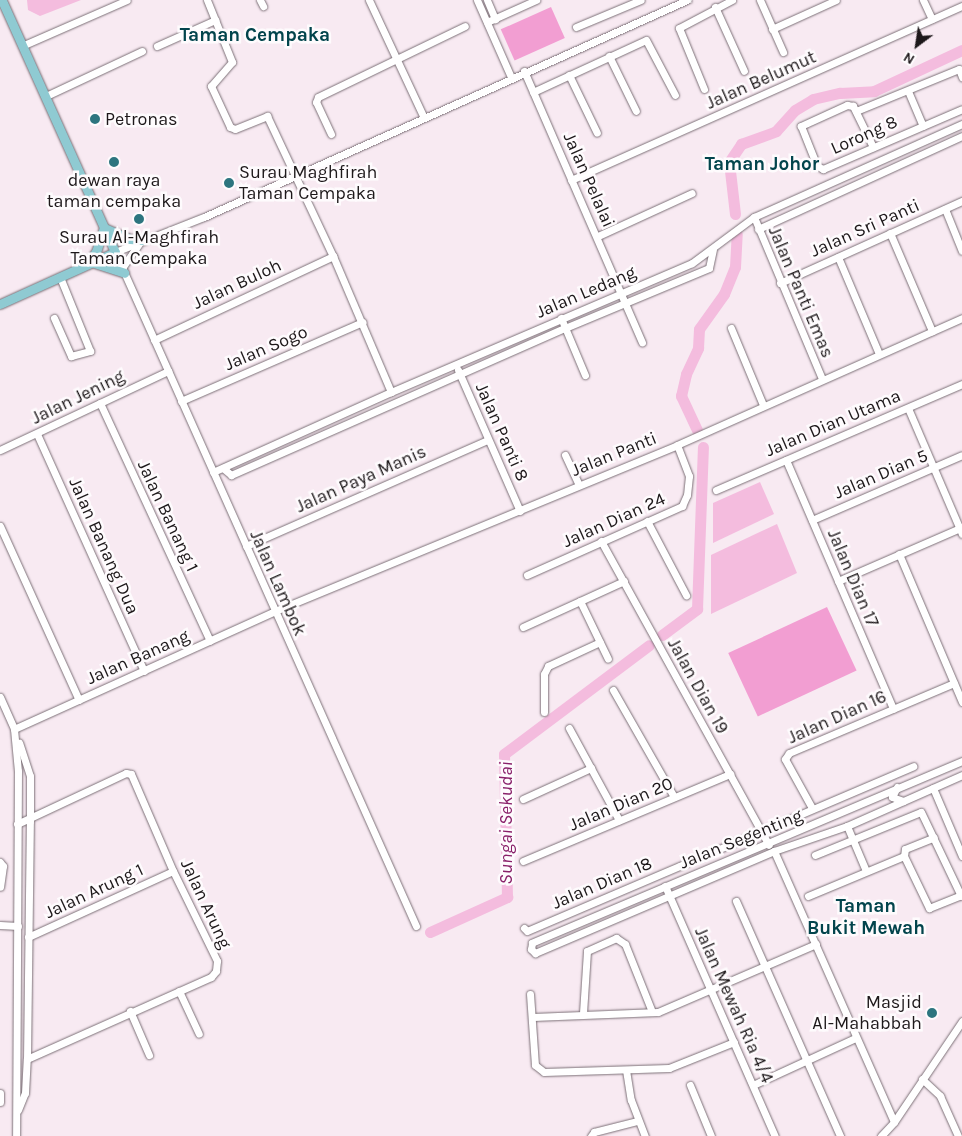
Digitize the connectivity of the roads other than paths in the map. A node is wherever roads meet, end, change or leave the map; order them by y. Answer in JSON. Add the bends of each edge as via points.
{"nodes":[{"id":1,"x":2,"y":0,"type":"edge"},
{"id":2,"x":127,"y":0,"type":"edge"},
{"id":3,"x":206,"y":0,"type":"edge"},
{"id":4,"x":370,"y":0,"type":"edge"},
{"id":5,"x":477,"y":0,"type":"edge"},
{"id":6,"x":487,"y":0,"type":"edge"},
{"id":7,"x":641,"y":0,"type":"edge"},
{"id":8,"x":687,"y":0,"type":"edge"},
{"id":9,"x":732,"y":0,"type":"edge"},
{"id":10,"x":760,"y":0,"type":"edge"},
{"id":11,"x":836,"y":0,"type":"edge"},
{"id":12,"x":923,"y":0,"type":"edge"},
{"id":13,"x":533,"y":1,"type":"edge"},
{"id":14,"x":962,"y":6,"type":"edge"},
{"id":15,"x":715,"y":7,"type":"junction"},
{"id":16,"x":495,"y":18,"type":"junction"},
{"id":17,"x":932,"y":19,"type":"junction"},
{"id":18,"x":215,"y":20,"type":"junction"},
{"id":19,"x":487,"y":22,"type":"junction"},
{"id":20,"x":465,"y":26,"type":"dead end"},
{"id":21,"x":576,"y":27,"type":"dead end"},
{"id":22,"x":772,"y":29,"type":"junction"},
{"id":23,"x":24,"y":45,"type":"junction"},
{"id":24,"x":157,"y":46,"type":"dead end"},
{"id":25,"x":142,"y":51,"type":"dead end"},
{"id":26,"x":783,"y":52,"type":"dead end"},
{"id":27,"x":610,"y":56,"type":"junction"},
{"id":28,"x":396,"y":58,"type":"junction"},
{"id":29,"x":524,"y":71,"type":"junction"},
{"id":30,"x":744,"y":71,"type":"dead end"},
{"id":31,"x":570,"y":75,"type":"junction"},
{"id":32,"x":511,"y":76,"type":"junction"},
{"id":33,"x":962,"y":77,"type":"edge"},
{"id":34,"x":704,"y":89,"type":"dead end"},
{"id":35,"x":908,"y":91,"type":"junction"},
{"id":36,"x":533,"y":92,"type":"junction"},
{"id":37,"x":675,"y":95,"type":"dead end"},
{"id":38,"x":46,"y":96,"type":"junction"},
{"id":39,"x":855,"y":109,"type":"junction"},
{"id":40,"x":962,"y":109,"type":"edge"},
{"id":41,"x":636,"y":111,"type":"dead end"},
{"id":42,"x":424,"y":118,"type":"junction"},
{"id":43,"x":962,"y":124,"type":"edge"},
{"id":44,"x":923,"y":126,"type":"junction"},
{"id":45,"x":597,"y":133,"type":"dead end"},
{"id":46,"x":332,"y":134,"type":"dead end"},
{"id":47,"x":962,"y":136,"type":"edge"},
{"id":48,"x":873,"y":147,"type":"junction"},
{"id":49,"x":890,"y":156,"type":"junction"},
{"id":50,"x":894,"y":167,"type":"junction"},
{"id":51,"x":296,"y":175,"type":"junction"},
{"id":52,"x":571,"y":180,"type":"junction"},
{"id":53,"x":692,"y":193,"type":"dead end"},
{"id":54,"x":962,"y":201,"type":"edge"},
{"id":55,"x":945,"y":209,"type":"junction"},
{"id":56,"x":754,"y":217,"type":"junction"},
{"id":57,"x":104,"y":228,"type":"junction"},
{"id":58,"x":758,"y":228,"type":"junction"},
{"id":59,"x":890,"y":233,"type":"junction"},
{"id":60,"x":598,"y":236,"type":"junction"},
{"id":61,"x":144,"y":240,"type":"junction"},
{"id":62,"x":714,"y":249,"type":"junction"},
{"id":63,"x":962,"y":251,"type":"edge"},
{"id":64,"x":115,"y":252,"type":"junction"},
{"id":65,"x":334,"y":256,"type":"junction"},
{"id":66,"x":838,"y":257,"type":"junction"},
{"id":67,"x":87,"y":264,"type":"junction"},
{"id":68,"x":123,"y":270,"type":"junction"},
{"id":69,"x":60,"y":277,"type":"junction"},
{"id":70,"x":780,"y":283,"type":"junction"},
{"id":71,"x":622,"y":294,"type":"junction"},
{"id":72,"x":625,"y":302,"type":"junction"},
{"id":73,"x":0,"y":304,"type":"edge"},
{"id":74,"x":54,"y":318,"type":"dead end"},
{"id":75,"x":561,"y":318,"type":"junction"},
{"id":76,"x":962,"y":318,"type":"edge"},
{"id":77,"x":363,"y":322,"type":"junction"},
{"id":78,"x":565,"y":328,"type":"junction"},
{"id":79,"x":731,"y":328,"type":"dead end"},
{"id":80,"x":932,"y":331,"type":"junction"},
{"id":81,"x":154,"y":340,"type":"junction"},
{"id":82,"x":642,"y":343,"type":"dead end"},
{"id":83,"x":879,"y":354,"type":"junction"},
{"id":84,"x":456,"y":365,"type":"junction"},
{"id":85,"x":168,"y":371,"type":"junction"},
{"id":86,"x":460,"y":374,"type":"junction"},
{"id":87,"x":585,"y":375,"type":"dead end"},
{"id":88,"x":822,"y":379,"type":"junction"},
{"id":89,"x":962,"y":384,"type":"edge"},
{"id":90,"x":391,"y":392,"type":"junction"},
{"id":91,"x":181,"y":401,"type":"junction"},
{"id":92,"x":100,"y":403,"type":"junction"},
{"id":93,"x":763,"y":405,"type":"junction"},
{"id":94,"x":908,"y":408,"type":"junction"},
{"id":95,"x":37,"y":434,"type":"junction"},
{"id":96,"x":488,"y":440,"type":"junction"},
{"id":97,"x":676,"y":445,"type":"junction"},
{"id":98,"x":0,"y":450,"type":"edge"},
{"id":99,"x":565,"y":455,"type":"dead end"},
{"id":100,"x":962,"y":455,"type":"edge"},
{"id":101,"x":786,"y":460,"type":"junction"},
{"id":102,"x":223,"y":468,"type":"junction"},
{"id":103,"x":934,"y":468,"type":"junction"},
{"id":104,"x":213,"y":472,"type":"junction"},
{"id":105,"x":579,"y":485,"type":"junction"},
{"id":106,"x":716,"y":490,"type":"dead end"},
{"id":107,"x":520,"y":511,"type":"junction"},
{"id":108,"x":812,"y":520,"type":"junction"},
{"id":109,"x":647,"y":521,"type":"junction"},
{"id":110,"x":0,"y":526,"type":"edge"},
{"id":111,"x":961,"y":530,"type":"edge"},
{"id":112,"x":601,"y":541,"type":"junction"},
{"id":113,"x":246,"y":546,"type":"junction"},
{"id":114,"x":899,"y":554,"type":"junction"},
{"id":115,"x":527,"y":575,"type":"dead end"},
{"id":116,"x":624,"y":581,"type":"junction"},
{"id":117,"x":838,"y":581,"type":"junction"},
{"id":118,"x":686,"y":595,"type":"dead end"},
{"id":119,"x":580,"y":601,"type":"junction"},
{"id":120,"x":275,"y":611,"type":"junction"},
{"id":121,"x":523,"y":627,"type":"dead end"},
{"id":122,"x":210,"y":641,"type":"junction"},
{"id":123,"x":600,"y":642,"type":"junction"},
{"id":124,"x":608,"y":659,"type":"dead end"},
{"id":125,"x":144,"y":671,"type":"junction"},
{"id":126,"x":954,"y":683,"type":"junction"},
{"id":127,"x":613,"y":690,"type":"dead end"},
{"id":128,"x":0,"y":698,"type":"edge"},
{"id":129,"x":79,"y":700,"type":"junction"},
{"id":130,"x":962,"y":702,"type":"edge"},
{"id":131,"x":893,"y":709,"type":"junction"},
{"id":132,"x":544,"y":712,"type":"dead end"},
{"id":133,"x":568,"y":728,"type":"dead end"},
{"id":134,"x":14,"y":729,"type":"junction"},
{"id":135,"x":962,"y":761,"type":"edge"},
{"id":136,"x":913,"y":766,"type":"dead end"},
{"id":137,"x":591,"y":768,"type":"junction"},
{"id":138,"x":730,"y":774,"type":"junction"},
{"id":139,"x":962,"y":775,"type":"edge"},
{"id":140,"x":898,"y":786,"type":"junction"},
{"id":141,"x":933,"y":788,"type":"junction"},
{"id":142,"x":674,"y":797,"type":"junction"},
{"id":143,"x":523,"y":799,"type":"dead end"},
{"id":144,"x":903,"y":801,"type":"junction"},
{"id":145,"x":858,"y":803,"type":"junction"},
{"id":146,"x":812,"y":808,"type":"junction"},
{"id":147,"x":867,"y":815,"type":"junction"},
{"id":148,"x":620,"y":820,"type":"junction"},
{"id":149,"x":30,"y":821,"type":"junction"},
{"id":150,"x":17,"y":824,"type":"junction"},
{"id":151,"x":847,"y":826,"type":"junction"},
{"id":152,"x":761,"y":831,"type":"junction"},
{"id":153,"x":934,"y":837,"type":"junction"},
{"id":154,"x":853,"y":839,"type":"junction"},
{"id":155,"x":771,"y":848,"type":"junction"},
{"id":156,"x":815,"y":855,"type":"dead end"},
{"id":157,"x":904,"y":856,"type":"junction"},
{"id":158,"x":962,"y":856,"type":"edge"},
{"id":159,"x":523,"y":861,"type":"dead end"},
{"id":160,"x":0,"y":862,"type":"edge"},
{"id":161,"x":173,"y":871,"type":"junction"},
{"id":162,"x":866,"y":871,"type":"junction"},
{"id":163,"x":665,"y":886,"type":"junction"},
{"id":164,"x":0,"y":887,"type":"edge"},
{"id":165,"x":961,"y":895,"type":"edge"},
{"id":166,"x":670,"y":896,"type":"junction"},
{"id":167,"x":808,"y":896,"type":"dead end"},
{"id":168,"x":736,"y":900,"type":"dead end"},
{"id":169,"x":0,"y":925,"type":"edge"},
{"id":170,"x":18,"y":926,"type":"junction"},
{"id":171,"x":416,"y":926,"type":"dead end"},
{"id":172,"x":524,"y":928,"type":"dead end"},
{"id":173,"x":28,"y":937,"type":"junction"},
{"id":174,"x":816,"y":944,"type":"junction"},
{"id":175,"x":764,"y":966,"type":"junction"},
{"id":176,"x":711,"y":989,"type":"junction"},
{"id":177,"x":179,"y":991,"type":"junction"},
{"id":178,"x":530,"y":994,"type":"dead end"},
{"id":179,"x":130,"y":1011,"type":"junction"},
{"id":180,"x":652,"y":1012,"type":"junction"},
{"id":181,"x":583,"y":1013,"type":"junction"},
{"id":182,"x":533,"y":1017,"type":"junction"},
{"id":183,"x":962,"y":1020,"type":"edge"},
{"id":184,"x":199,"y":1034,"type":"dead end"},
{"id":185,"x":854,"y":1038,"type":"junction"},
{"id":186,"x":734,"y":1042,"type":"junction"},
{"id":187,"x":149,"y":1055,"type":"dead end"},
{"id":188,"x":27,"y":1059,"type":"junction"},
{"id":189,"x":806,"y":1062,"type":"junction"},
{"id":190,"x":626,"y":1070,"type":"junction"},
{"id":191,"x":922,"y":1079,"type":"junction"},
{"id":192,"x":690,"y":1085,"type":"dead end"},
{"id":193,"x":753,"y":1085,"type":"junction"},
{"id":194,"x":0,"y":1093,"type":"edge"},
{"id":195,"x":0,"y":1102,"type":"edge"},
{"id":196,"x":16,"y":1115,"type":"junction"},
{"id":197,"x":637,"y":1121,"type":"junction"},
{"id":198,"x":894,"y":1122,"type":"junction"},
{"id":199,"x":16,"y":1136,"type":"edge"},
{"id":200,"x":591,"y":1136,"type":"edge"},
{"id":201,"x":645,"y":1136,"type":"edge"},
{"id":202,"x":711,"y":1136,"type":"edge"},
{"id":203,"x":775,"y":1136,"type":"edge"},
{"id":204,"x":840,"y":1136,"type":"edge"},
{"id":205,"x":881,"y":1136,"type":"edge"},
{"id":206,"x":958,"y":1136,"type":"edge"}],
"edges":[{"from":1,"to":23,"type":"main road"},
{"from":2,"to":23,"type":"street"},
{"from":3,"to":18,"type":"street"},
{"from":4,"to":28,"type":"street"},
{"from":5,"to":19,"type":"street"},
{"from":6,"to":16,"type":"street"},
{"from":7,"to":21,"type":"street"},
{"from":8,"to":29,"type":"street"},
{"from":9,"to":15,"type":"street"},
{"from":10,"to":22,"type":"street"},
{"from":11,"to":22,"type":"street"},
{"from":12,"to":17,"type":"street"},
{"from":13,"to":16,"type":"street"},
{"from":14,"to":17,"type":"street","name":"Jalan Belumut"},
{"from":15,"to":30,"type":"street"},
{"from":15,"to":34,"type":"street","via":[[683,24],[679,31]]},
{"from":16,"to":19,"type":"street"},
{"from":17,"to":52,"type":"street","name":"Jalan Belumut"},
{"from":18,"to":24,"type":"street"},
{"from":18,"to":51,"type":"street","via":[[232,62],[211,86],[230,126],[238,128],[267,116]]},
{"from":19,"to":32,"type":"street"},
{"from":20,"to":28,"type":"street"},
{"from":22,"to":26,"type":"street"},
{"from":23,"to":38,"type":"main road"},
{"from":25,"to":38,"type":"street"},
{"from":27,"to":31,"type":"street"},
{"from":27,"to":37,"type":"street","via":[[642,40],[649,41]]},
{"from":27,"to":41,"type":"street"},
{"from":28,"to":42,"type":"street"},
{"from":28,"to":46,"type":"street","via":[[318,97],[316,102]]},
{"from":29,"to":32,"type":"street"},
{"from":29,"to":36,"type":"street","name":"Jalan Pelalai"},
{"from":31,"to":36,"type":"street"},
{"from":31,"to":45,"type":"street"},
{"from":32,"to":42,"type":"street"},
{"from":33,"to":35,"type":"street","via":[[959,69]]},
{"from":35,"to":39,"type":"street"},
{"from":35,"to":44,"type":"street"},
{"from":36,"to":52,"type":"street","name":"Jalan Pelalai"},
{"from":38,"to":57,"type":"main road"},
{"from":39,"to":48,"type":"street"},
{"from":39,"to":48,"type":"street","name":"Lorong 8","via":[[847,105],[802,124],[817,166],[822,170]]},
{"from":40,"to":44,"type":"street","name":"Lorong 8"},
{"from":42,"to":51,"type":"street"},
{"from":43,"to":49,"type":"street","name":"Jalan Ledang"},
{"from":44,"to":48,"type":"street","name":"Lorong 8"},
{"from":47,"to":50,"type":"street"},
{"from":49,"to":50,"type":"street"},
{"from":49,"to":56,"type":"street","name":"Jalan Ledang"},
{"from":50,"to":58,"type":"street"},
{"from":51,"to":61,"type":"street"},
{"from":51,"to":65,"type":"street"},
{"from":52,"to":60,"type":"street","name":"Jalan Pelalai"},
{"from":53,"to":60,"type":"street"},
{"from":54,"to":55,"type":"street","name":"Jalan Sri Panti"},
{"from":55,"to":59,"type":"street","name":"Jalan Sri Panti"},
{"from":55,"to":63,"type":"street"},
{"from":56,"to":58,"type":"street","name":"Jalan Panti Emas"},
{"from":56,"to":62,"type":"street","name":"Jalan Ledang","via":[[730,232]]},
{"from":57,"to":61,"type":"main road","via":[[130,239]]},
{"from":57,"to":64,"type":"main road"},
{"from":57,"to":67,"type":"main road","via":[[96,252]]},
{"from":58,"to":70,"type":"street","name":"Jalan Panti Emas"},
{"from":59,"to":66,"type":"street","name":"Jalan Sri Panti"},
{"from":59,"to":80,"type":"street"},
{"from":60,"to":71,"type":"street","name":"Jalan Pelalai"},
{"from":61,"to":64,"type":"street"},
{"from":61,"to":68,"type":"street","via":[[132,252]]},
{"from":62,"to":71,"type":"street","name":"Jalan Ledang","via":[[692,263]]},
{"from":62,"to":72,"type":"street","via":[[709,268]]},
{"from":64,"to":67,"type":"main road"},
{"from":64,"to":68,"type":"street","name":"Jalan Lambok"},
{"from":65,"to":77,"type":"street"},
{"from":65,"to":81,"type":"street","name":"Jalan Buloh"},
{"from":66,"to":70,"type":"street","name":"Jalan Sri Panti"},
{"from":66,"to":83,"type":"street"},
{"from":67,"to":68,"type":"main road"},
{"from":67,"to":69,"type":"main road"},
{"from":68,"to":81,"type":"street","name":"Jalan Lambok"},
{"from":69,"to":73,"type":"main road"},
{"from":69,"to":74,"type":"street","via":[[90,351],[72,358]]},
{"from":70,"to":88,"type":"street","name":"Jalan Panti Emas"},
{"from":71,"to":72,"type":"street","name":"Jalan Pelalai"},
{"from":71,"to":75,"type":"street","name":"Jalan Ledang"},
{"from":72,"to":78,"type":"street"},
{"from":72,"to":82,"type":"street","name":"Jalan Pelalai"},
{"from":75,"to":78,"type":"street"},
{"from":75,"to":84,"type":"street","name":"Jalan Ledang"},
{"from":76,"to":80,"type":"street","name":"Jalan Panti"},
{"from":77,"to":90,"type":"street"},
{"from":77,"to":91,"type":"street","name":"Jalan Sogo"},
{"from":78,"to":86,"type":"street"},
{"from":78,"to":87,"type":"street"},
{"from":79,"to":93,"type":"street"},
{"from":80,"to":83,"type":"street","name":"Jalan Panti"},
{"from":81,"to":85,"type":"street","name":"Jalan Lambok"},
{"from":83,"to":88,"type":"street","name":"Jalan Panti"},
{"from":84,"to":86,"type":"street","name":"Jalan Panti 8"},
{"from":84,"to":90,"type":"street","name":"Jalan Ledang"},
{"from":85,"to":91,"type":"street","name":"Jalan Lambok"},
{"from":85,"to":92,"type":"street","name":"Jalan Jening"},
{"from":86,"to":96,"type":"street","name":"Jalan Panti 8"},
{"from":86,"to":102,"type":"street","via":[[231,475]]},
{"from":88,"to":93,"type":"street","name":"Jalan Panti"},
{"from":89,"to":94,"type":"street","name":"Jalan Dian Utama"},
{"from":90,"to":102,"type":"street","name":"Jalan Ledang"},
{"from":91,"to":104,"type":"street","name":"Jalan Lambok"},
{"from":92,"to":95,"type":"street","name":"Jalan Jening"},
{"from":92,"to":122,"type":"street","name":"Jalan Banang 1"},
{"from":93,"to":97,"type":"street","name":"Jalan Panti"},
{"from":94,"to":101,"type":"street","name":"Jalan Dian Utama"},
{"from":94,"to":103,"type":"street"},
{"from":95,"to":98,"type":"street","name":"Jalan Jening"},
{"from":95,"to":125,"type":"street","name":"Jalan Banang Dua"},
{"from":96,"to":107,"type":"street","name":"Jalan Panti 8"},
{"from":96,"to":113,"type":"street","name":"Jalan Paya Manis"},
{"from":97,"to":105,"type":"street","name":"Jalan Panti"},
{"from":97,"to":109,"type":"street","name":"Jalan Dian 24","via":[[689,476],[686,501],[682,506]]},
{"from":99,"to":105,"type":"street"},
{"from":100,"to":103,"type":"street","name":"Jalan Dian 5"},
{"from":101,"to":106,"type":"street","name":"Jalan Dian Utama"},
{"from":101,"to":108,"type":"street","name":"Jalan Dian 17"},
{"from":102,"to":104,"type":"street","name":"Jalan Ledang"},
{"from":103,"to":108,"type":"street","name":"Jalan Dian 5"},
{"from":103,"to":111,"type":"street"},
{"from":104,"to":113,"type":"street","name":"Jalan Lambok"},
{"from":105,"to":107,"type":"street","name":"Jalan Panti"},
{"from":107,"to":120,"type":"street","name":"Jalan Panti"},
{"from":108,"to":117,"type":"street","name":"Jalan Dian 17"},
{"from":109,"to":112,"type":"street","name":"Jalan Dian 24"},
{"from":109,"to":118,"type":"street"},
{"from":110,"to":129,"type":"street"},
{"from":111,"to":114,"type":"street"},
{"from":112,"to":115,"type":"street","name":"Jalan Dian 24"},
{"from":112,"to":116,"type":"street","name":"Jalan Dian 19"},
{"from":113,"to":120,"type":"street","name":"Jalan Lambok"},
{"from":114,"to":117,"type":"street"},
{"from":114,"to":126,"type":"street"},
{"from":116,"to":119,"type":"street"},
{"from":116,"to":138,"type":"street","name":"Jalan Dian 19"},
{"from":117,"to":131,"type":"street","name":"Jalan Dian 17"},
{"from":119,"to":121,"type":"street"},
{"from":119,"to":123,"type":"street"},
{"from":120,"to":122,"type":"street","name":"Jalan Banang"},
{"from":120,"to":171,"type":"street","name":"Jalan Lambok"},
{"from":122,"to":125,"type":"street","name":"Jalan Banang"},
{"from":123,"to":124,"type":"street"},
{"from":123,"to":132,"type":"street","via":[[548,666],[544,674]]},
{"from":125,"to":129,"type":"street","name":"Jalan Banang"},
{"from":126,"to":130,"type":"street"},
{"from":126,"to":131,"type":"street","name":"Jalan Dian 16"},
{"from":127,"to":142,"type":"street"},
{"from":128,"to":134,"type":"street"},
{"from":129,"to":134,"type":"street","name":"Jalan Banang"},
{"from":131,"to":146,"type":"street","name":"Jalan Dian 16","via":[[786,755],[785,759]]},
{"from":133,"to":137,"type":"street"},
{"from":134,"to":149,"type":"street","via":[[30,776]]},
{"from":134,"to":150,"type":"street","via":[[18,762]]},
{"from":135,"to":140,"type":"street","name":"Jalan Segenting"},
{"from":136,"to":146,"type":"street","name":"Jalan Dian 18"},
{"from":137,"to":143,"type":"street"},
{"from":137,"to":148,"type":"street"},
{"from":138,"to":142,"type":"street","name":"Jalan Dian 20"},
{"from":138,"to":152,"type":"street","name":"Jalan Dian 19"},
{"from":139,"to":141,"type":"street","name":"Jalan Segenting"},
{"from":140,"to":144,"type":"street","via":[[892,797]]},
{"from":140,"to":145,"type":"street","name":"Jalan Segenting"},
{"from":141,"to":144,"type":"street","name":"Jalan Segenting"},
{"from":141,"to":158,"type":"street"},
{"from":142,"to":148,"type":"street","name":"Jalan Dian 20"},
{"from":144,"to":147,"type":"street","name":"Jalan Segenting"},
{"from":145,"to":147,"type":"street","via":[[868,802],[871,806]]},
{"from":145,"to":155,"type":"street","name":"Jalan Segenting"},
{"from":146,"to":152,"type":"street","name":"Jalan Dian 18"},
{"from":147,"to":151,"type":"street","name":"Jalan Segenting"},
{"from":148,"to":159,"type":"street","name":"Jalan Dian 20"},
{"from":149,"to":150,"type":"street","name":"Jalan Arung"},
{"from":149,"to":161,"type":"street","name":"Jalan Arung","via":[[126,773],[131,774]]},
{"from":149,"to":173,"type":"street"},
{"from":150,"to":170,"type":"street"},
{"from":151,"to":154,"type":"street"},
{"from":151,"to":155,"type":"street","name":"Jalan Segenting"},
{"from":152,"to":155,"type":"street","name":"Jalan Dian 19"},
{"from":152,"to":172,"type":"street","name":"Jalan Dian 18","via":[[528,931]]},
{"from":153,"to":154,"type":"street","via":[[921,812]]},
{"from":153,"to":157,"type":"street","via":[[905,849]]},
{"from":153,"to":165,"type":"street"},
{"from":154,"to":156,"type":"street"},
{"from":154,"to":162,"type":"street"},
{"from":155,"to":163,"type":"street","name":"Jalan Segenting"},
{"from":155,"to":166,"type":"street","name":"Jalan Segenting"},
{"from":155,"to":174,"type":"street","name":"Jalan Dian 19"},
{"from":157,"to":162,"type":"street"},
{"from":157,"to":165,"type":"street","via":[[929,908]]},
{"from":160,"to":164,"type":"street","via":[[3,866]]},
{"from":161,"to":173,"type":"street","name":"Jalan Arung 1"},
{"from":161,"to":177,"type":"street","name":"Jalan Arung","via":[[217,961],[211,977]]},
{"from":162,"to":167,"type":"street"},
{"from":163,"to":166,"type":"street","name":"Jalan Mewah Ria 4/4"},
{"from":163,"to":166,"type":"street","name":"Jalan Segenting","via":[[532,943],[535,953]]},
{"from":166,"to":176,"type":"street","name":"Jalan Mewah Ria 4/4"},
{"from":168,"to":175,"type":"street"},
{"from":169,"to":170,"type":"street"},
{"from":170,"to":196,"type":"street"},
{"from":173,"to":188,"type":"street"},
{"from":174,"to":175,"type":"street"},
{"from":174,"to":185,"type":"street","name":"Jalan Dian 19"},
{"from":175,"to":176,"type":"street"},
{"from":175,"to":189,"type":"street"},
{"from":176,"to":180,"type":"street"},
{"from":176,"to":186,"type":"street","name":"Jalan Mewah Ria 4/4"},
{"from":177,"to":179,"type":"street","name":"Jalan Arung"},
{"from":177,"to":184,"type":"street"},
{"from":178,"to":182,"type":"street"},
{"from":179,"to":187,"type":"street"},
{"from":179,"to":188,"type":"street","name":"Jalan Arung"},
{"from":180,"to":181,"type":"street"},
{"from":180,"to":181,"type":"street","via":[[625,944],[616,938],[588,951]]},
{"from":181,"to":182,"type":"street"},
{"from":182,"to":190,"type":"street","via":[[535,1065],[539,1071]]},
{"from":183,"to":191,"type":"street"},
{"from":185,"to":189,"type":"street"},
{"from":185,"to":198,"type":"street","name":"Jalan Dian 19"},
{"from":186,"to":190,"type":"street","via":[[680,1066]]},
{"from":186,"to":193,"type":"street","name":"Jalan Mewah Ria 4/4"},
{"from":188,"to":196,"type":"street","via":[[25,1093]]},
{"from":189,"to":193,"type":"street"},
{"from":189,"to":204,"type":"street"},
{"from":190,"to":197,"type":"street"},
{"from":191,"to":198,"type":"street"},
{"from":191,"to":206,"type":"street","via":[[940,1096]]},
{"from":192,"to":202,"type":"street"},
{"from":193,"to":203,"type":"street","name":"Jalan Mewah Ria 4/4"},
{"from":194,"to":195,"type":"street"},
{"from":196,"to":199,"type":"street"},
{"from":197,"to":200,"type":"street","via":[[594,1132]]},
{"from":197,"to":201,"type":"street"},
{"from":198,"to":205,"type":"street"}]}
